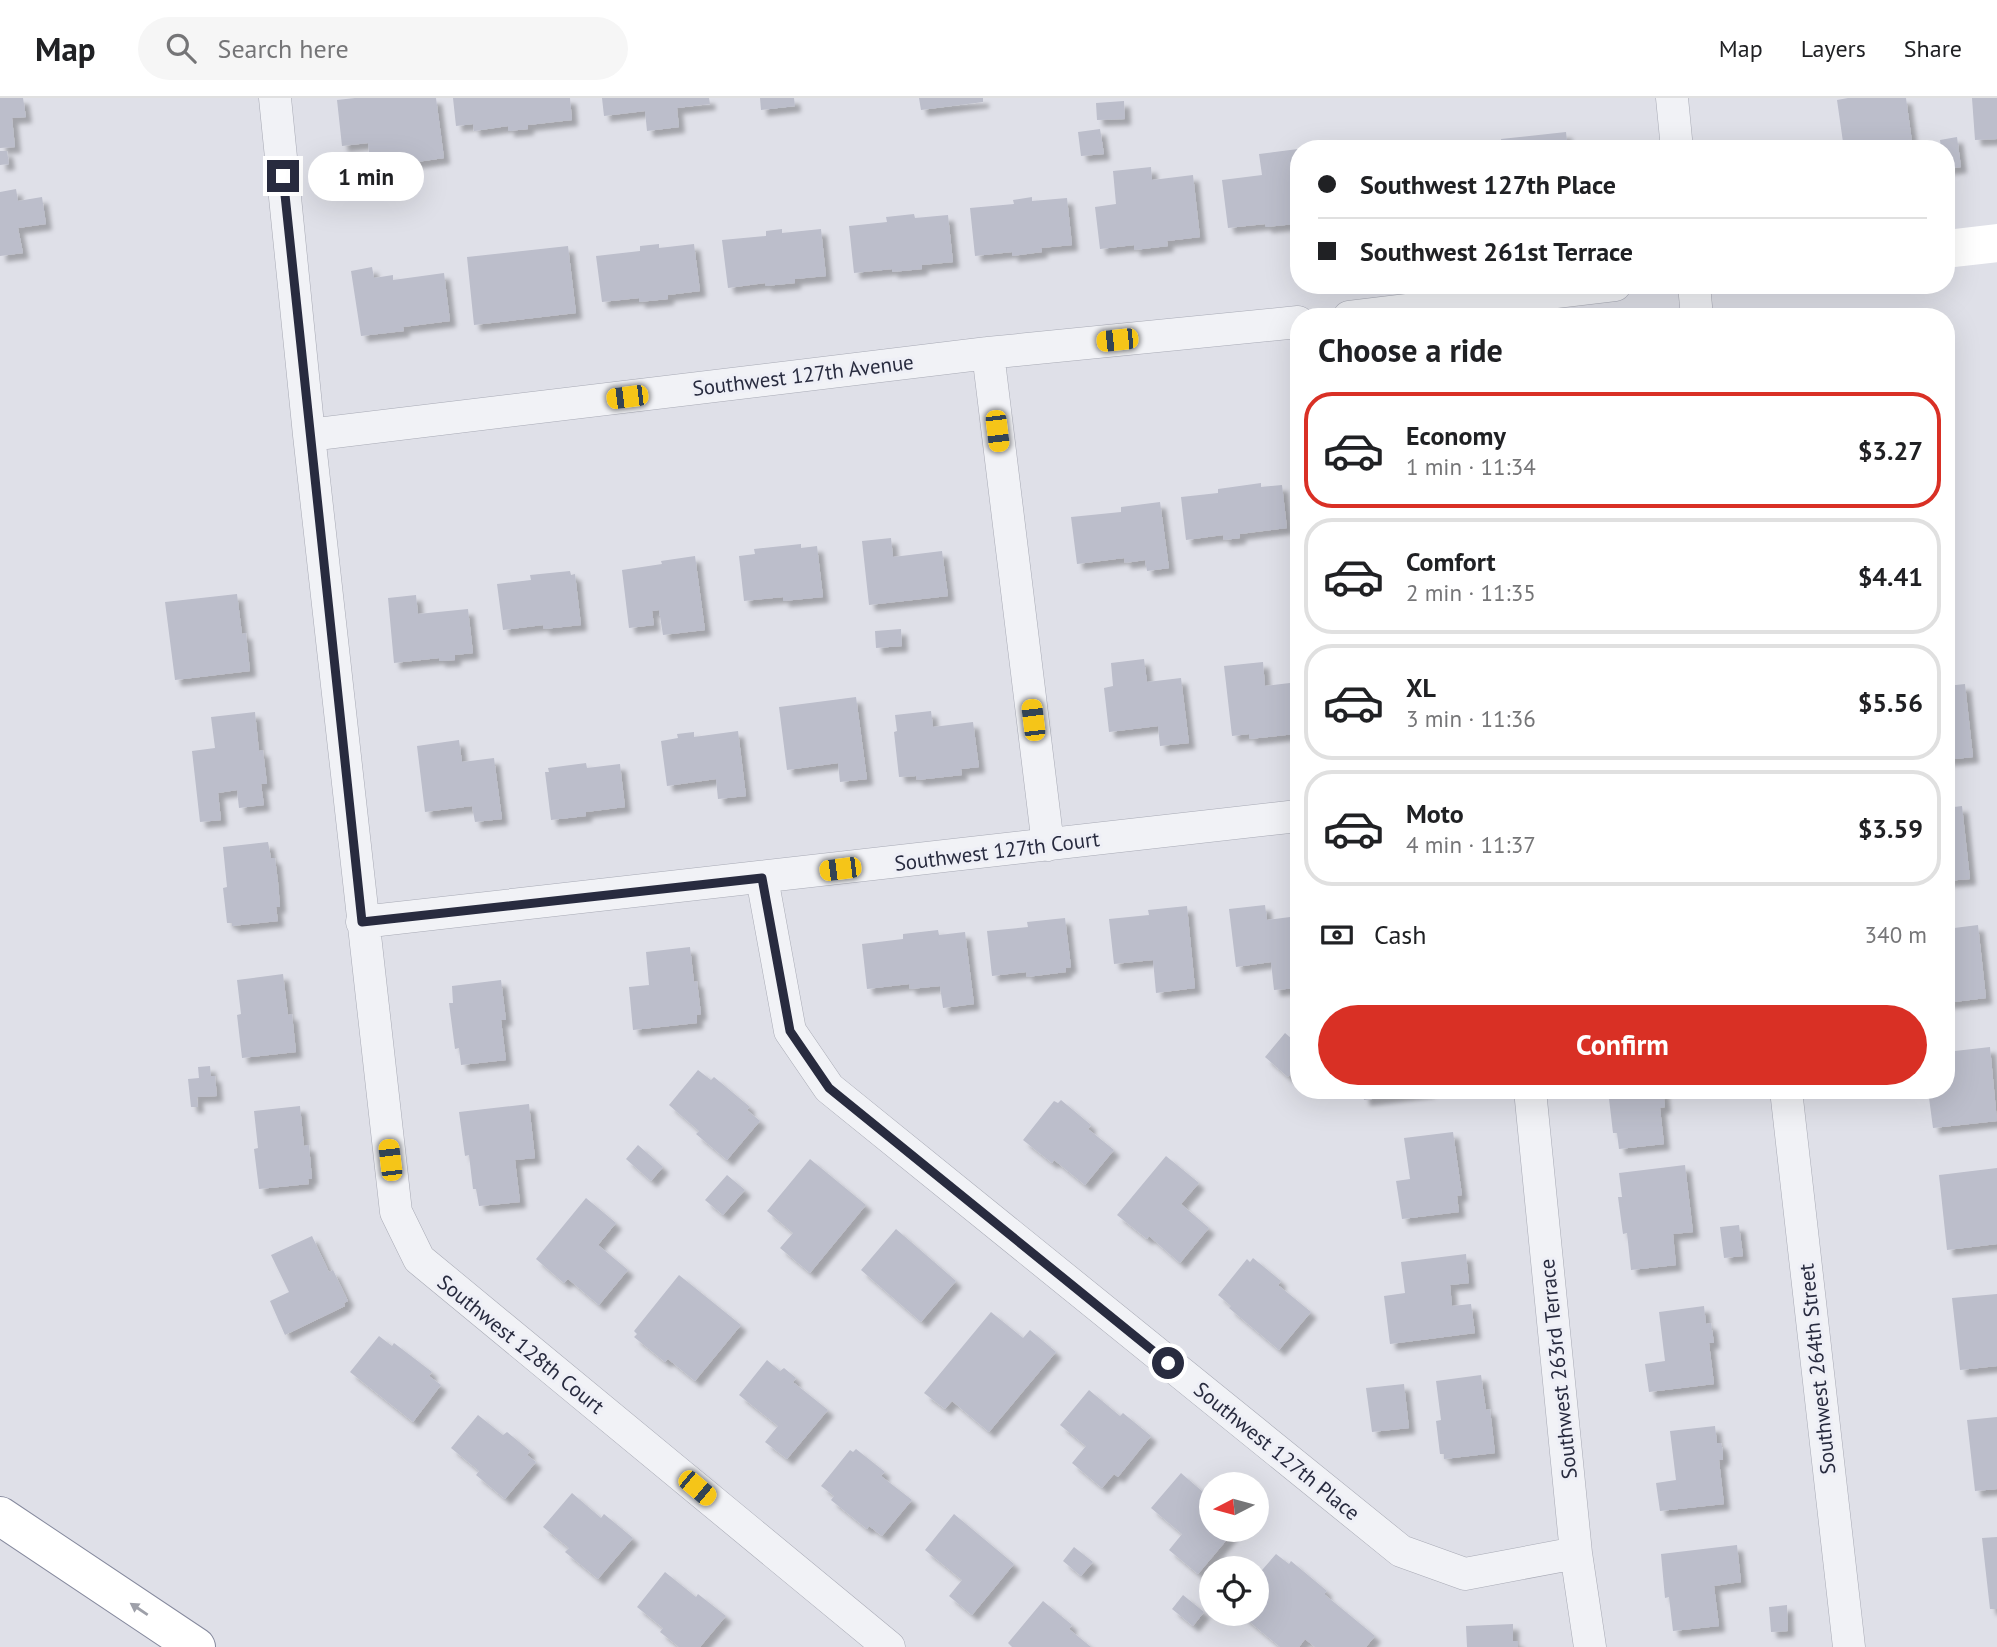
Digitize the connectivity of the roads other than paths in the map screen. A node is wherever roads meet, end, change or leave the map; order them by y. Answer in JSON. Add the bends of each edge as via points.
{"nodes":[{"id":1,"x":275,"y":98,"type":"edge"},
{"id":2,"x":1672,"y":98,"type":"edge"},
{"id":3,"x":1676,"y":140,"type":"edge"},
{"id":4,"x":1997,"y":243,"type":"edge"},
{"id":5,"x":1955,"y":248,"type":"edge"},
{"id":6,"x":1540,"y":294,"type":"edge"},
{"id":7,"x":1424,"y":308,"type":"edge"},
{"id":8,"x":1290,"y":323,"type":"edge"},
{"id":9,"x":988,"y":353,"type":"junction"},
{"id":10,"x":309,"y":435,"type":"junction"},
{"id":11,"x":1290,"y":817,"type":"edge"},
{"id":12,"x":1048,"y":845,"type":"junction"},
{"id":13,"x":762,"y":878,"type":"junction"},
{"id":14,"x":362,"y":922,"type":"junction"},
{"id":15,"x":1531,"y":1099,"type":"edge"},
{"id":16,"x":1787,"y":1099,"type":"edge"},
{"id":17,"x":0,"y":1516,"type":"edge"},
{"id":18,"x":1576,"y":1553,"type":"junction"},
{"id":19,"x":195,"y":1647,"type":"edge"},
{"id":20,"x":889,"y":1647,"type":"edge"},
{"id":21,"x":1590,"y":1647,"type":"edge"},
{"id":22,"x":1849,"y":1647,"type":"edge"}],
"edges":[{"from":1,"to":10,"type":"street","name":"Southwest 128th Court"},
{"from":2,"to":3,"type":"street"},
{"from":4,"to":5,"type":"main road"},
{"from":6,"to":7,"type":"street"},
{"from":8,"to":9,"type":"street","name":"Southwest 127th Avenue"},
{"from":9,"to":10,"type":"street","name":"Southwest 127th Avenue"},
{"from":9,"to":12,"type":"street"},
{"from":10,"to":14,"type":"street","name":"Southwest 128th Court"},
{"from":11,"to":12,"type":"street","name":"Southwest 127th Court"},
{"from":12,"to":13,"type":"street","name":"Southwest 127th Court"},
{"from":13,"to":14,"type":"street","name":"Southwest 127th Court"},
{"from":13,"to":18,"type":"street","name":"Southwest 127th Place","via":[[790,1031],[829,1088],[1401,1552],[1465,1574]]},
{"from":14,"to":20,"type":"street","name":"Southwest 128th Court","via":[[396,1212],[419,1259]]},
{"from":15,"to":18,"type":"street","name":"Southwest 263rd Terrace"},
{"from":16,"to":22,"type":"street","name":"Southwest 264th Street"},
{"from":19,"to":17,"type":"main road","one_way":true},
{"from":18,"to":21,"type":"street","name":"Southwest 263rd Terrace"}]}
